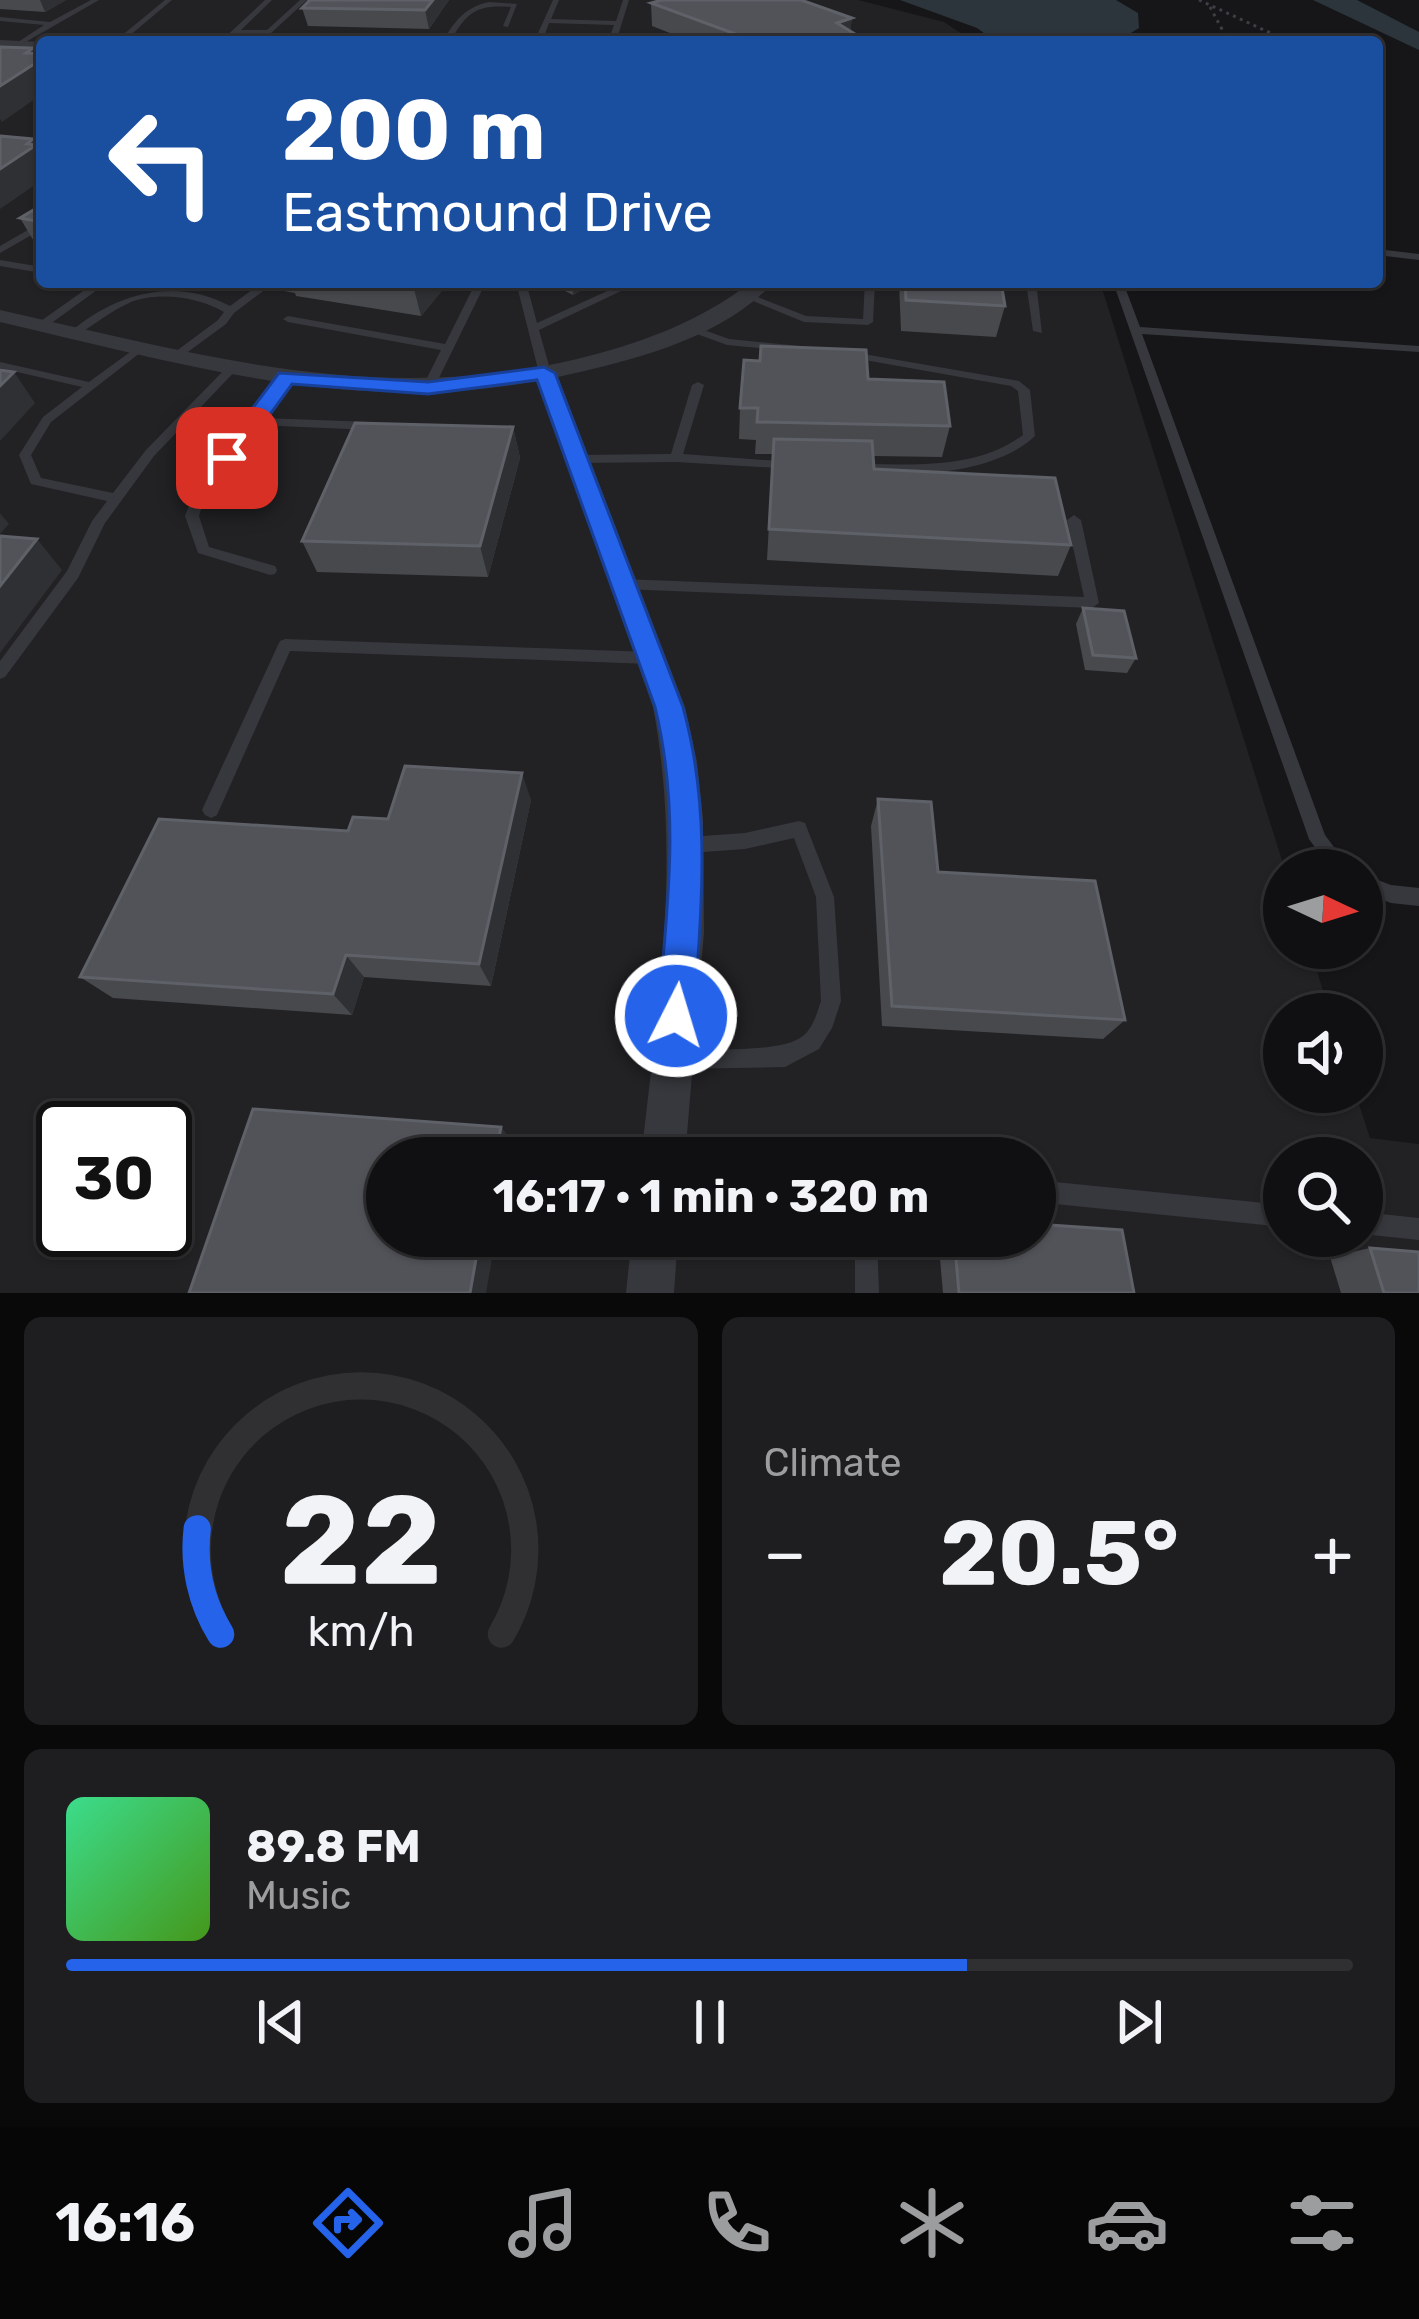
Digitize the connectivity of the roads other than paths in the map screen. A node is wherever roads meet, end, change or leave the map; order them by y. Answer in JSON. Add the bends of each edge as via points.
{"nodes":[{"id":1,"x":96,"y":0,"type":"edge"},
{"id":2,"x":169,"y":0,"type":"edge"},
{"id":3,"x":269,"y":0,"type":"edge"},
{"id":4,"x":304,"y":0,"type":"edge"},
{"id":5,"x":556,"y":0,"type":"edge"},
{"id":6,"x":626,"y":0,"type":"edge"},
{"id":7,"x":0,"y":20,"type":"edge"},
{"id":8,"x":547,"y":21,"type":"junction"},
{"id":9,"x":618,"y":22,"type":"junction"},
{"id":10,"x":51,"y":24,"type":"junction"},
{"id":11,"x":506,"y":26,"type":"dead end"},
{"id":12,"x":234,"y":32,"type":"junction"},
{"id":13,"x":125,"y":36,"type":"edge"},
{"id":14,"x":230,"y":36,"type":"edge"},
{"id":15,"x":449,"y":36,"type":"edge"},
{"id":16,"x":541,"y":36,"type":"edge"},
{"id":17,"x":614,"y":36,"type":"edge"},
{"id":18,"x":6,"y":46,"type":"edge"},
{"id":19,"x":36,"y":229,"type":"edge"},
{"id":20,"x":0,"y":250,"type":"edge"},
{"id":21,"x":1383,"y":253,"type":"edge"},
{"id":22,"x":1419,"y":257,"type":"edge"},
{"id":23,"x":0,"y":262,"type":"edge"},
{"id":24,"x":36,"y":269,"type":"edge"},
{"id":25,"x":94,"y":288,"type":"edge"},
{"id":26,"x":136,"y":288,"type":"edge"},
{"id":27,"x":262,"y":288,"type":"edge"},
{"id":28,"x":478,"y":288,"type":"edge"},
{"id":29,"x":523,"y":288,"type":"edge"},
{"id":30,"x":621,"y":288,"type":"edge"},
{"id":31,"x":870,"y":288,"type":"edge"},
{"id":32,"x":1032,"y":288,"type":"edge"},
{"id":33,"x":1120,"y":288,"type":"edge"},
{"id":34,"x":755,"y":289,"type":"edge"},
{"id":35,"x":126,"y":299,"type":"junction"},
{"id":36,"x":230,"y":311,"type":"junction"},
{"id":37,"x":288,"y":319,"type":"dead end"},
{"id":38,"x":4,"y":321,"type":"edge"},
{"id":39,"x":41,"y":325,"type":"junction"},
{"id":40,"x":690,"y":328,"type":"junction"},
{"id":41,"x":533,"y":329,"type":"junction"},
{"id":42,"x":1136,"y":330,"type":"junction"},
{"id":43,"x":1038,"y":331,"type":"dead end"},
{"id":44,"x":75,"y":332,"type":"junction"},
{"id":45,"x":141,"y":346,"type":"junction"},
{"id":46,"x":449,"y":348,"type":"junction"},
{"id":47,"x":1419,"y":349,"type":"edge"},
{"id":48,"x":177,"y":355,"type":"junction"},
{"id":49,"x":0,"y":365,"type":"edge"},
{"id":50,"x":232,"y":367,"type":"junction"},
{"id":51,"x":544,"y":373,"type":"junction"},
{"id":52,"x":286,"y":378,"type":"junction"},
{"id":53,"x":698,"y":385,"type":"dead end"},
{"id":54,"x":91,"y":386,"type":"junction"},
{"id":55,"x":428,"y":388,"type":"junction"},
{"id":56,"x":254,"y":421,"type":"junction"},
{"id":57,"x":391,"y":426,"type":"edge"},
{"id":58,"x":676,"y":458,"type":"junction"},
{"id":59,"x":576,"y":459,"type":"junction"},
{"id":60,"x":816,"y":466,"type":"edge"},
{"id":61,"x":837,"y":467,"type":"edge"},
{"id":62,"x":116,"y":498,"type":"junction"},
{"id":63,"x":1074,"y":520,"type":"dead end"},
{"id":64,"x":271,"y":570,"type":"dead end"},
{"id":65,"x":622,"y":584,"type":"junction"},
{"id":66,"x":650,"y":658,"type":"junction"},
{"id":67,"x":0,"y":673,"type":"edge"},
{"id":68,"x":212,"y":810,"type":"dead end"},
{"id":69,"x":689,"y":844,"type":"junction"},
{"id":70,"x":1326,"y":849,"type":"edge"},
{"id":71,"x":1383,"y":891,"type":"edge"},
{"id":72,"x":1419,"y":896,"type":"edge"},
{"id":73,"x":671,"y":1060,"type":"junction"},
{"id":74,"x":665,"y":1137,"type":"edge"},
{"id":75,"x":1056,"y":1193,"type":"edge"},
{"id":76,"x":1263,"y":1214,"type":"edge"},
{"id":77,"x":1383,"y":1225,"type":"edge"},
{"id":78,"x":1419,"y":1229,"type":"edge"},
{"id":79,"x":653,"y":1257,"type":"edge"},
{"id":80,"x":866,"y":1257,"type":"edge"},
{"id":81,"x":650,"y":1293,"type":"edge"},
{"id":82,"x":867,"y":1293,"type":"edge"}],
"edges":[{"from":1,"to":10,"type":"lane"},
{"from":2,"to":13,"type":"lane"},
{"from":3,"to":12,"type":"lane"},
{"from":4,"to":12,"type":"lane","via":[[269,32]]},
{"from":5,"to":8,"type":"lane"},
{"from":6,"to":9,"type":"lane"},
{"from":7,"to":10,"type":"lane"},
{"from":8,"to":9,"type":"lane"},
{"from":8,"to":16,"type":"lane"},
{"from":9,"to":17,"type":"lane"},
{"from":10,"to":18,"type":"lane"},
{"from":11,"to":15,"type":"lane","via":[[514,5],[481,1],[465,8]]},
{"from":12,"to":14,"type":"lane"},
{"from":19,"to":20,"type":"lane"},
{"from":21,"to":22,"type":"lane"},
{"from":23,"to":24,"type":"lane"},
{"from":25,"to":39,"type":"lane"},
{"from":26,"to":35,"type":"lane"},
{"from":27,"to":36,"type":"lane"},
{"from":28,"to":46,"type":"lane"},
{"from":29,"to":41,"type":"lane"},
{"from":30,"to":41,"type":"lane"},
{"from":31,"to":34,"type":"lane","via":[[868,322],[804,319]]},
{"from":32,"to":43,"type":"lane"},
{"from":33,"to":42,"type":"lane"},
{"from":34,"to":40,"type":"street"},
{"from":35,"to":36,"type":"lane","via":[[146,292],[213,299]]},
{"from":35,"to":44,"type":"lane"},
{"from":36,"to":48,"type":"lane"},
{"from":37,"to":46,"type":"lane"},
{"from":38,"to":39,"type":"street"},
{"from":39,"to":44,"type":"street"},
{"from":40,"to":51,"type":"street"},
{"from":40,"to":61,"type":"lane","via":[[727,342],[895,360],[1024,390],[1029,436],[1015,449],[947,466]]},
{"from":41,"to":51,"type":"lane"},
{"from":42,"to":47,"type":"lane"},
{"from":42,"to":70,"type":"lane"},
{"from":44,"to":45,"type":"street"},
{"from":45,"to":48,"type":"street"},
{"from":45,"to":54,"type":"lane"},
{"from":46,"to":55,"type":"lane"},
{"from":48,"to":50,"type":"street"},
{"from":49,"to":54,"type":"lane"},
{"from":50,"to":52,"type":"street"},
{"from":50,"to":62,"type":"lane"},
{"from":51,"to":55,"type":"street"},
{"from":51,"to":59,"type":"street"},
{"from":52,"to":55,"type":"street"},
{"from":52,"to":56,"type":"lane"},
{"from":53,"to":58,"type":"lane"},
{"from":54,"to":62,"type":"lane","via":[[47,420],[25,455],[36,481]]},
{"from":56,"to":57,"type":"lane"},
{"from":56,"to":64,"type":"lane","via":[[199,495],[192,517],[203,550]]},
{"from":58,"to":59,"type":"lane"},
{"from":58,"to":60,"type":"lane"},
{"from":59,"to":65,"type":"street"},
{"from":62,"to":67,"type":"lane","via":[[73,574]]},
{"from":63,"to":65,"type":"lane","via":[[1092,603]]},
{"from":65,"to":66,"type":"street"},
{"from":66,"to":68,"type":"lane","via":[[285,645]]},
{"from":66,"to":69,"type":"street","via":[[682,758]]},
{"from":69,"to":73,"type":"street"},
{"from":69,"to":73,"type":"lane","via":[[799,830],[825,897],[831,1001],[812,1042],[785,1057]]},
{"from":71,"to":72,"type":"lane"},
{"from":73,"to":74,"type":"street"},
{"from":75,"to":76,"type":"lane"},
{"from":77,"to":78,"type":"lane"},
{"from":79,"to":81,"type":"street"},
{"from":80,"to":82,"type":"lane"}]}
